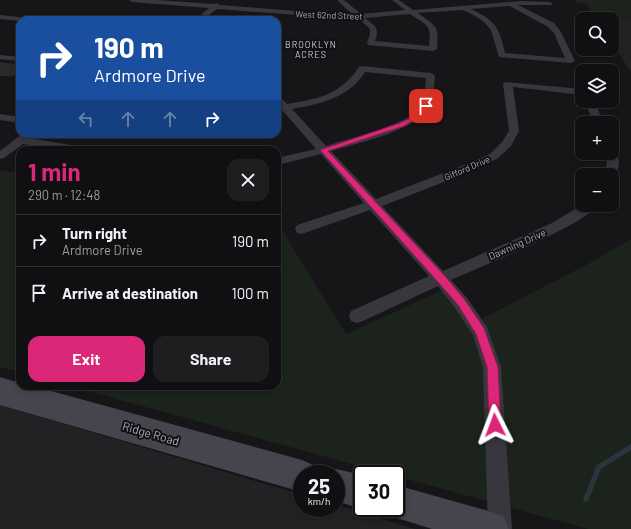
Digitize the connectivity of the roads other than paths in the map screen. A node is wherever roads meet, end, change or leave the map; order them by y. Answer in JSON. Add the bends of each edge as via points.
{"nodes":[{"id":1,"x":132,"y":0,"type":"edge"},
{"id":2,"x":223,"y":0,"type":"edge"},
{"id":3,"x":340,"y":0,"type":"edge"},
{"id":4,"x":395,"y":0,"type":"edge"},
{"id":5,"x":449,"y":0,"type":"edge"},
{"id":6,"x":502,"y":0,"type":"edge"},
{"id":7,"x":539,"y":2,"type":"edge"},
{"id":8,"x":510,"y":4,"type":"junction"},
{"id":9,"x":550,"y":4,"type":"dead end"},
{"id":10,"x":214,"y":7,"type":"junction"},
{"id":11,"x":463,"y":8,"type":"junction"},
{"id":12,"x":414,"y":13,"type":"junction"},
{"id":13,"x":203,"y":16,"type":"edge"},
{"id":14,"x":0,"y":17,"type":"edge"},
{"id":15,"x":361,"y":17,"type":"junction"},
{"id":16,"x":16,"y":19,"type":"edge"},
{"id":17,"x":0,"y":57,"type":"edge"},
{"id":18,"x":16,"y":59,"type":"edge"},
{"id":19,"x":575,"y":91,"type":"edge"},
{"id":20,"x":281,"y":105,"type":"edge"},
{"id":21,"x":281,"y":106,"type":"edge"},
{"id":22,"x":0,"y":117,"type":"edge"},
{"id":23,"x":16,"y":119,"type":"edge"},
{"id":24,"x":24,"y":138,"type":"edge"},
{"id":25,"x":29,"y":138,"type":"edge"},
{"id":26,"x":64,"y":146,"type":"edge"},
{"id":27,"x":324,"y":150,"type":"junction"},
{"id":28,"x":0,"y":156,"type":"edge"},
{"id":29,"x":281,"y":161,"type":"edge"},
{"id":30,"x":374,"y":204,"type":"junction"},
{"id":31,"x":582,"y":212,"type":"edge"},
{"id":32,"x":302,"y":229,"type":"dead end"},
{"id":33,"x":441,"y":279,"type":"junction"},
{"id":34,"x":357,"y":316,"type":"dead end"},
{"id":35,"x":0,"y":391,"type":"edge"},
{"id":36,"x":293,"y":473,"type":"edge"},
{"id":37,"x":405,"y":505,"type":"edge"},
{"id":38,"x":492,"y":529,"type":"edge"},
{"id":39,"x":500,"y":529,"type":"edge"}],
"edges":[{"from":1,"to":10,"type":"street","name":"West 62nd Street"},
{"from":2,"to":10,"type":"street"},
{"from":3,"to":15,"type":"street"},
{"from":4,"to":12,"type":"street"},
{"from":5,"to":11,"type":"street"},
{"from":6,"to":8,"type":"street"},
{"from":7,"to":8,"type":"street","name":"West 62nd Street"},
{"from":7,"to":9,"type":"street","name":"West 62nd Street"},
{"from":8,"to":11,"type":"street","name":"West 62nd Street"},
{"from":8,"to":11,"type":"street","via":[[551,26],[557,32],[571,61],[502,55],[494,28],[481,17]]},
{"from":10,"to":13,"type":"street"},
{"from":10,"to":15,"type":"street","name":"West 62nd Street"},
{"from":11,"to":12,"type":"street","name":"West 62nd Street"},
{"from":12,"to":15,"type":"street","name":"West 62nd Street"},
{"from":12,"to":15,"type":"street","via":[[433,27],[433,49],[371,43],[373,28]]},
{"from":14,"to":16,"type":"street"},
{"from":17,"to":18,"type":"street"},
{"from":19,"to":30,"type":"street","name":"Gifford Drive","via":[[508,84],[514,131],[507,144],[494,156]]},
{"from":20,"to":27,"type":"street","via":[[321,100],[339,93],[355,82],[362,69],[431,76],[426,106],[416,117],[402,125]]},
{"from":21,"to":27,"type":"street"},
{"from":22,"to":23,"type":"street"},
{"from":24,"to":28,"type":"street"},
{"from":25,"to":26,"type":"street"},
{"from":27,"to":29,"type":"street"},
{"from":27,"to":30,"type":"street"},
{"from":30,"to":32,"type":"street"},
{"from":30,"to":33,"type":"street"},
{"from":31,"to":33,"type":"street","name":"Dawning Drive"},
{"from":33,"to":34,"type":"street","name":"Dawning Drive"},
{"from":33,"to":39,"type":"street","via":[[461,302],[481,332],[492,367]]},
{"from":35,"to":36,"type":"main road","name":"Ridge Road"},
{"from":37,"to":38,"type":"main road"}]}
